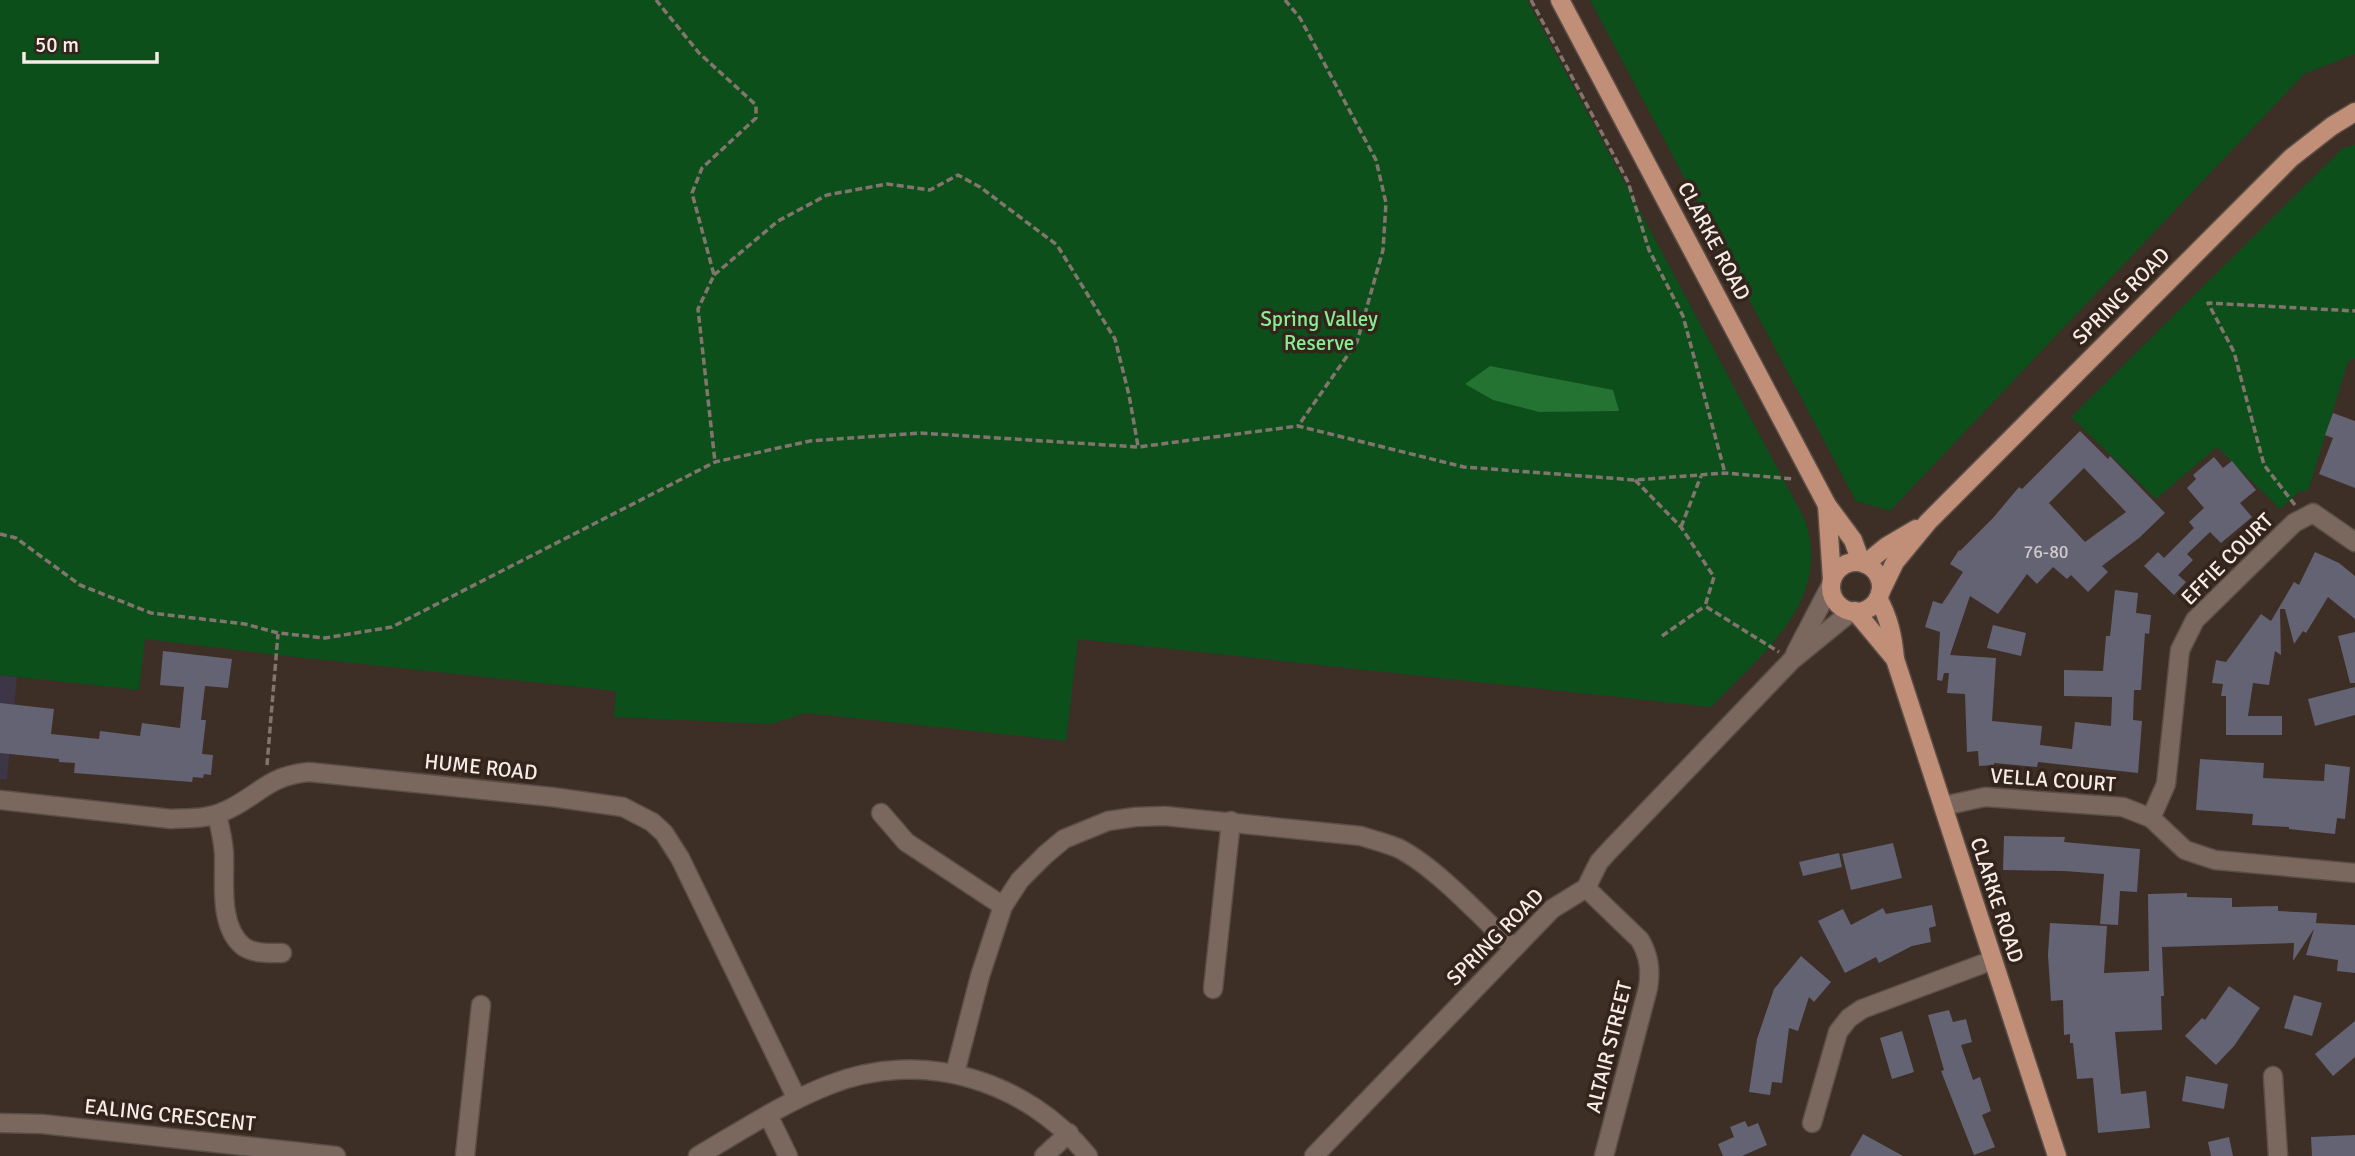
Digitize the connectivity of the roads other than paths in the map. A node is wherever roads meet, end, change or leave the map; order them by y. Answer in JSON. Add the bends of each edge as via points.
{"nodes":[{"id":1,"x":1560,"y":0,"type":"edge"},
{"id":2,"x":2355,"y":112,"type":"edge"},
{"id":3,"x":1827,"y":505,"type":"junction"},
{"id":4,"x":1928,"y":522,"type":"junction"},
{"id":5,"x":2355,"y":542,"type":"edge"},
{"id":6,"x":1863,"y":563,"type":"junction"},
{"id":7,"x":1832,"y":582,"type":"junction"},
{"id":8,"x":1879,"y":595,"type":"junction"},
{"id":9,"x":1853,"y":611,"type":"junction"},
{"id":10,"x":1895,"y":659,"type":"junction"},
{"id":11,"x":1792,"y":660,"type":"junction"},
{"id":12,"x":0,"y":800,"type":"edge"},
{"id":13,"x":1943,"y":806,"type":"junction"},
{"id":14,"x":881,"y":813,"type":"dead end"},
{"id":15,"x":217,"y":814,"type":"junction"},
{"id":16,"x":2151,"y":818,"type":"junction"},
{"id":17,"x":1230,"y":821,"type":"junction"},
{"id":18,"x":2355,"y":873,"type":"edge"},
{"id":19,"x":1586,"y":888,"type":"junction"},
{"id":20,"x":1003,"y":906,"type":"junction"},
{"id":21,"x":1514,"y":948,"type":"junction"},
{"id":22,"x":282,"y":953,"type":"dead end"},
{"id":23,"x":1993,"y":960,"type":"junction"},
{"id":24,"x":1213,"y":989,"type":"dead end"},
{"id":25,"x":481,"y":1005,"type":"dead end"},
{"id":26,"x":955,"y":1073,"type":"junction"},
{"id":27,"x":2273,"y":1076,"type":"dead end"},
{"id":28,"x":797,"y":1099,"type":"junction"},
{"id":29,"x":768,"y":1115,"type":"junction"},
{"id":30,"x":1812,"y":1122,"type":"dead end"},
{"id":31,"x":0,"y":1124,"type":"edge"},
{"id":32,"x":1069,"y":1133,"type":"junction"},
{"id":33,"x":178,"y":1148,"type":"edge"},
{"id":34,"x":336,"y":1156,"type":"edge"},
{"id":35,"x":465,"y":1156,"type":"edge"},
{"id":36,"x":698,"y":1156,"type":"edge"},
{"id":37,"x":788,"y":1156,"type":"edge"},
{"id":38,"x":1044,"y":1156,"type":"edge"},
{"id":39,"x":1088,"y":1156,"type":"edge"},
{"id":40,"x":1314,"y":1156,"type":"edge"},
{"id":41,"x":1604,"y":1156,"type":"edge"},
{"id":42,"x":2057,"y":1156,"type":"edge"},
{"id":43,"x":2278,"y":1156,"type":"edge"}],
"edges":[{"from":1,"to":3,"type":"main road","name":"CLARKE ROAD"},
{"from":2,"to":4,"type":"main road","name":"SPRING ROAD","via":[[2282,166]]},
{"from":3,"to":6,"type":"main road","name":"CLARKE ROAD","via":[[1853,540]]},
{"from":3,"to":7,"type":"main road","name":"CLARKE ROAD"},
{"from":4,"to":6,"type":"main road","name":"SPRING ROAD"},
{"from":4,"to":8,"type":"main road","name":"SPRING ROAD","via":[[1895,562]]},
{"from":5,"to":16,"type":"street","name":"EFFIE COURT","via":[[2313,513],[2294,523],[2195,620],[2180,650],[2166,784]]},
{"from":6,"to":7,"type":"main road","via":[[1847,563]]},
{"from":6,"to":8,"type":"main road","via":[[1878,576]]},
{"from":7,"to":9,"type":"main road","via":[[1836,602]]},
{"from":7,"to":11,"type":"street","name":"SPRING ROAD"},
{"from":8,"to":9,"type":"main road","via":[[1868,608]]},
{"from":8,"to":10,"type":"main road","name":"CLARKE ROAD","via":[[1893,635]]},
{"from":9,"to":10,"type":"main road","name":"CLARKE ROAD"},
{"from":9,"to":11,"type":"street","name":"SPRING ROAD"},
{"from":10,"to":13,"type":"main road","name":"CLARKE ROAD"},
{"from":11,"to":19,"type":"street","name":"SPRING ROAD","via":[[1603,858]]},
{"from":12,"to":15,"type":"street","name":"HUME ROAD","via":[[171,819]]},
{"from":13,"to":16,"type":"street","name":"VELLA COURT","via":[[2004,798],[2123,807]]},
{"from":13,"to":23,"type":"main road","name":"CLARKE ROAD"},
{"from":14,"to":20,"type":"street","via":[[906,842]]},
{"from":15,"to":22,"type":"street","via":[[232,932],[254,951]]},
{"from":15,"to":28,"type":"street","name":"HUME ROAD","via":[[265,785],[296,774],[323,773],[609,804],[645,817],[664,833],[680,858]]},
{"from":16,"to":18,"type":"street","name":"VELLA COURT","via":[[2185,850],[2215,860]]},
{"from":17,"to":20,"type":"street","via":[[1135,817],[1086,828],[1064,839],[1033,866]]},
{"from":17,"to":21,"type":"street","via":[[1361,836],[1398,848],[1428,867]]},
{"from":17,"to":24,"type":"street"},
{"from":19,"to":21,"type":"street","name":"SPRING ROAD","via":[[1552,909]]},
{"from":19,"to":41,"type":"street","name":"ALTAIR STREET","via":[[1640,940],[1650,968]]},
{"from":20,"to":26,"type":"street"},
{"from":21,"to":40,"type":"street","name":"SPRING ROAD"},
{"from":23,"to":30,"type":"street","via":[[1849,1018],[1838,1032]]},
{"from":23,"to":42,"type":"main road","name":"CLARKE ROAD"},
{"from":25,"to":35,"type":"street"},
{"from":26,"to":28,"type":"street","via":[[880,1072],[846,1079]]},
{"from":26,"to":32,"type":"street","via":[[1013,1093]]},
{"from":27,"to":43,"type":"street"},
{"from":28,"to":29,"type":"street"},
{"from":29,"to":36,"type":"street"},
{"from":29,"to":37,"type":"street"},
{"from":31,"to":33,"type":"street","name":"EALING CRESCENT","via":[[42,1124]]},
{"from":32,"to":38,"type":"street"},
{"from":32,"to":39,"type":"street"},
{"from":33,"to":34,"type":"street","name":"EALING CRESCENT"}]}
